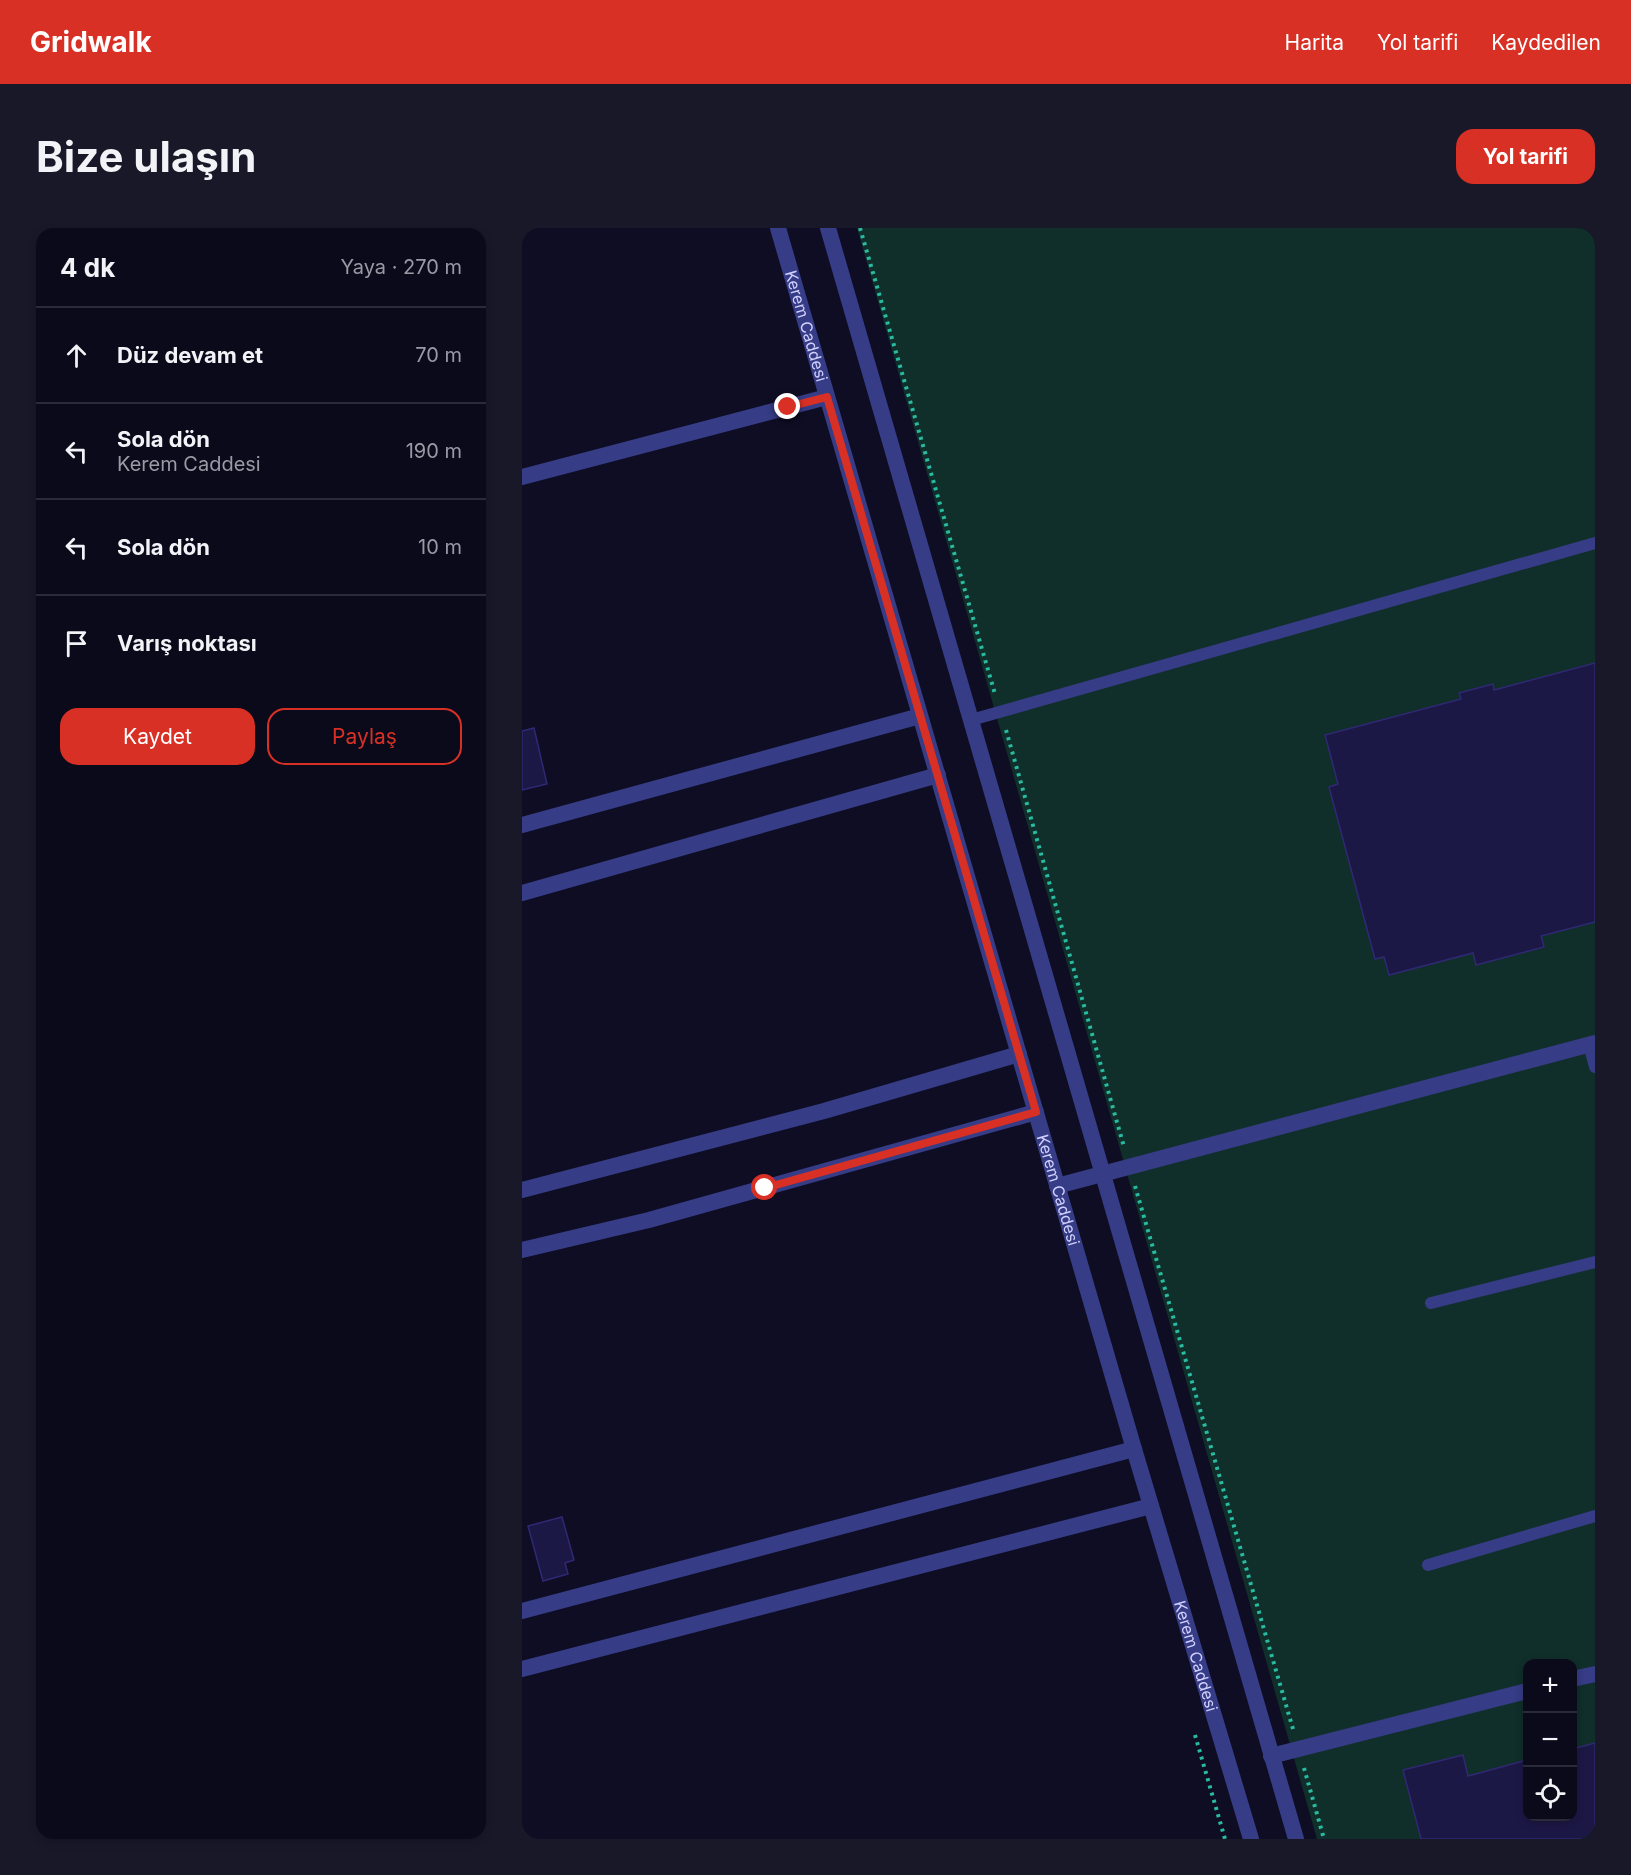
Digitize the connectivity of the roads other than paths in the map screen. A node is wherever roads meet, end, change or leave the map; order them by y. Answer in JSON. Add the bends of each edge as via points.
{"nodes":[{"id":1,"x":778,"y":228,"type":"edge"},
{"id":2,"x":828,"y":228,"type":"edge"},
{"id":3,"x":827,"y":397,"type":"junction"},
{"id":4,"x":522,"y":477,"type":"edge"},
{"id":5,"x":1595,"y":543,"type":"edge"},
{"id":6,"x":920,"y":716,"type":"junction"},
{"id":7,"x":971,"y":720,"type":"junction"},
{"id":8,"x":938,"y":776,"type":"junction"},
{"id":9,"x":522,"y":825,"type":"edge"},
{"id":10,"x":522,"y":893,"type":"edge"},
{"id":11,"x":1592,"y":1044,"type":"edge"},
{"id":12,"x":1019,"y":1054,"type":"junction"},
{"id":13,"x":1595,"y":1067,"type":"edge"},
{"id":14,"x":1036,"y":1112,"type":"junction"},
{"id":15,"x":1102,"y":1174,"type":"junction"},
{"id":16,"x":1057,"y":1186,"type":"junction"},
{"id":17,"x":522,"y":1190,"type":"edge"},
{"id":18,"x":522,"y":1250,"type":"edge"},
{"id":19,"x":1595,"y":1262,"type":"edge"},
{"id":20,"x":1431,"y":1303,"type":"dead end"},
{"id":21,"x":1134,"y":1449,"type":"junction"},
{"id":22,"x":1151,"y":1506,"type":"junction"},
{"id":23,"x":1595,"y":1516,"type":"edge"},
{"id":24,"x":1428,"y":1565,"type":"dead end"},
{"id":25,"x":522,"y":1611,"type":"edge"},
{"id":26,"x":522,"y":1669,"type":"edge"},
{"id":27,"x":1595,"y":1674,"type":"edge"},
{"id":28,"x":1577,"y":1678,"type":"edge"},
{"id":29,"x":1523,"y":1692,"type":"edge"},
{"id":30,"x":1271,"y":1756,"type":"junction"},
{"id":31,"x":1251,"y":1839,"type":"edge"},
{"id":32,"x":1296,"y":1839,"type":"edge"}],
"edges":[{"from":1,"to":3,"type":"street","name":"Kerem Caddesi"},
{"from":2,"to":7,"type":"street"},
{"from":3,"to":4,"type":"street"},
{"from":3,"to":6,"type":"street","name":"Kerem Caddesi"},
{"from":5,"to":7,"type":"lane"},
{"from":6,"to":8,"type":"street","name":"Kerem Caddesi"},
{"from":6,"to":9,"type":"street"},
{"from":7,"to":15,"type":"street"},
{"from":8,"to":10,"type":"street"},
{"from":8,"to":12,"type":"street","name":"Kerem Caddesi"},
{"from":11,"to":13,"type":"lane"},
{"from":11,"to":15,"type":"street"},
{"from":12,"to":14,"type":"street","name":"Kerem Caddesi"},
{"from":12,"to":17,"type":"street","via":[[824,1111]]},
{"from":14,"to":16,"type":"street","name":"Kerem Caddesi"},
{"from":14,"to":18,"type":"street","via":[[650,1220]]},
{"from":15,"to":16,"type":"street"},
{"from":15,"to":30,"type":"street"},
{"from":16,"to":21,"type":"street","name":"Kerem Caddesi"},
{"from":19,"to":20,"type":"lane"},
{"from":21,"to":22,"type":"street","name":"Kerem Caddesi"},
{"from":21,"to":25,"type":"street"},
{"from":22,"to":26,"type":"street"},
{"from":22,"to":31,"type":"street","name":"Kerem Caddesi"},
{"from":23,"to":24,"type":"lane"},
{"from":27,"to":28,"type":"street"},
{"from":29,"to":30,"type":"street"},
{"from":30,"to":32,"type":"street"}]}
